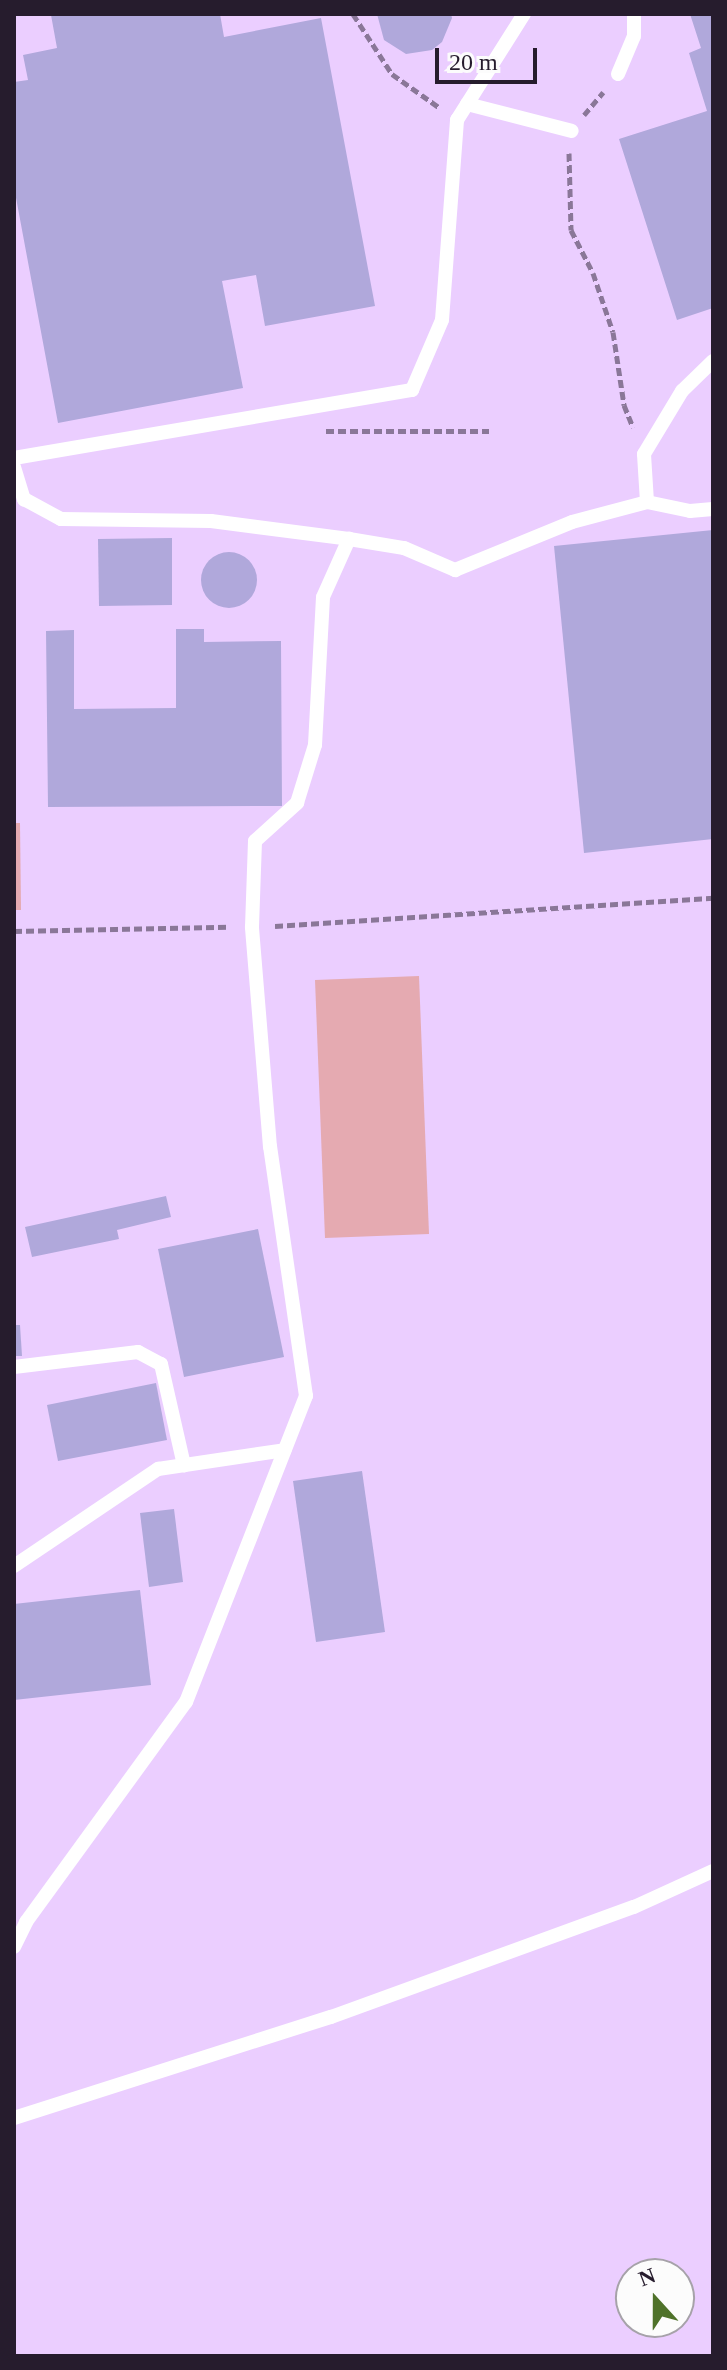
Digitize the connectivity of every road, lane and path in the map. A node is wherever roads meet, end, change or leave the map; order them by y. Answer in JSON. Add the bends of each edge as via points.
{"nodes":[{"id":1,"x":353,"y":14,"type":"edge"},
{"id":2,"x":524,"y":14,"type":"edge"},
{"id":3,"x":634,"y":14,"type":"edge"},
{"id":4,"x":618,"y":74,"type":"joint"},
{"id":5,"x":467,"y":104,"type":"junction"},
{"id":6,"x":457,"y":120,"type":"junction"},
{"id":7,"x":572,"y":131,"type":"junction"},
{"id":8,"x":713,"y":361,"type":"edge"},
{"id":9,"x":319,"y":431,"type":"dead end"},
{"id":10,"x":489,"y":431,"type":"dead end"},
{"id":11,"x":644,"y":454,"type":"junction"},
{"id":12,"x":14,"y":458,"type":"edge"},
{"id":13,"x":14,"y":467,"type":"edge"},
{"id":14,"x":647,"y":502,"type":"junction"},
{"id":15,"x":713,"y":509,"type":"edge"},
{"id":16,"x":349,"y":539,"type":"junction"},
{"id":17,"x":713,"y":898,"type":"edge"},
{"id":18,"x":252,"y":927,"type":"junction"},
{"id":19,"x":14,"y":931,"type":"edge"},
{"id":20,"x":14,"y":1367,"type":"edge"},
{"id":21,"x":285,"y":1450,"type":"junction"},
{"id":22,"x":184,"y":1465,"type":"junction"},
{"id":23,"x":14,"y":1566,"type":"edge"},
{"id":24,"x":713,"y":1871,"type":"edge"},
{"id":25,"x":14,"y":1947,"type":"edge"},
{"id":26,"x":14,"y":2118,"type":"edge"}],
"edges":[{"from":1,"to":6,"type":"path","via":[[392,74]]},
{"from":2,"to":5,"type":"lane"},
{"from":3,"to":4,"type":"lane","via":[[634,36]]},
{"from":4,"to":7,"type":"path"},
{"from":5,"to":6,"type":"lane"},
{"from":5,"to":7,"type":"lane"},
{"from":6,"to":12,"type":"lane","via":[[442,320],[412,390]]},
{"from":7,"to":11,"type":"path","via":[[567,164],[571,230],[613,332],[624,405]]},
{"from":8,"to":11,"type":"lane","via":[[682,391]]},
{"from":9,"to":10,"type":"path"},
{"from":11,"to":14,"type":"lane"},
{"from":13,"to":16,"type":"lane","via":[[24,499],[61,519],[211,521]]},
{"from":14,"to":15,"type":"lane","via":[[690,511]]},
{"from":14,"to":16,"type":"lane","via":[[572,522],[455,570],[404,548]]},
{"from":16,"to":18,"type":"lane","via":[[323,597],[315,745],[297,803],[255,841]]},
{"from":17,"to":18,"type":"path"},
{"from":18,"to":19,"type":"path"},
{"from":18,"to":21,"type":"lane","via":[[270,1147],[306,1396]]},
{"from":20,"to":22,"type":"lane","via":[[138,1352],[161,1364]]},
{"from":21,"to":22,"type":"lane"},
{"from":21,"to":25,"type":"lane","via":[[186,1702],[26,1922]]},
{"from":22,"to":23,"type":"lane","via":[[158,1469],[123,1488]]},
{"from":24,"to":26,"type":"lane","via":[[634,1907],[331,2017]]}]}
